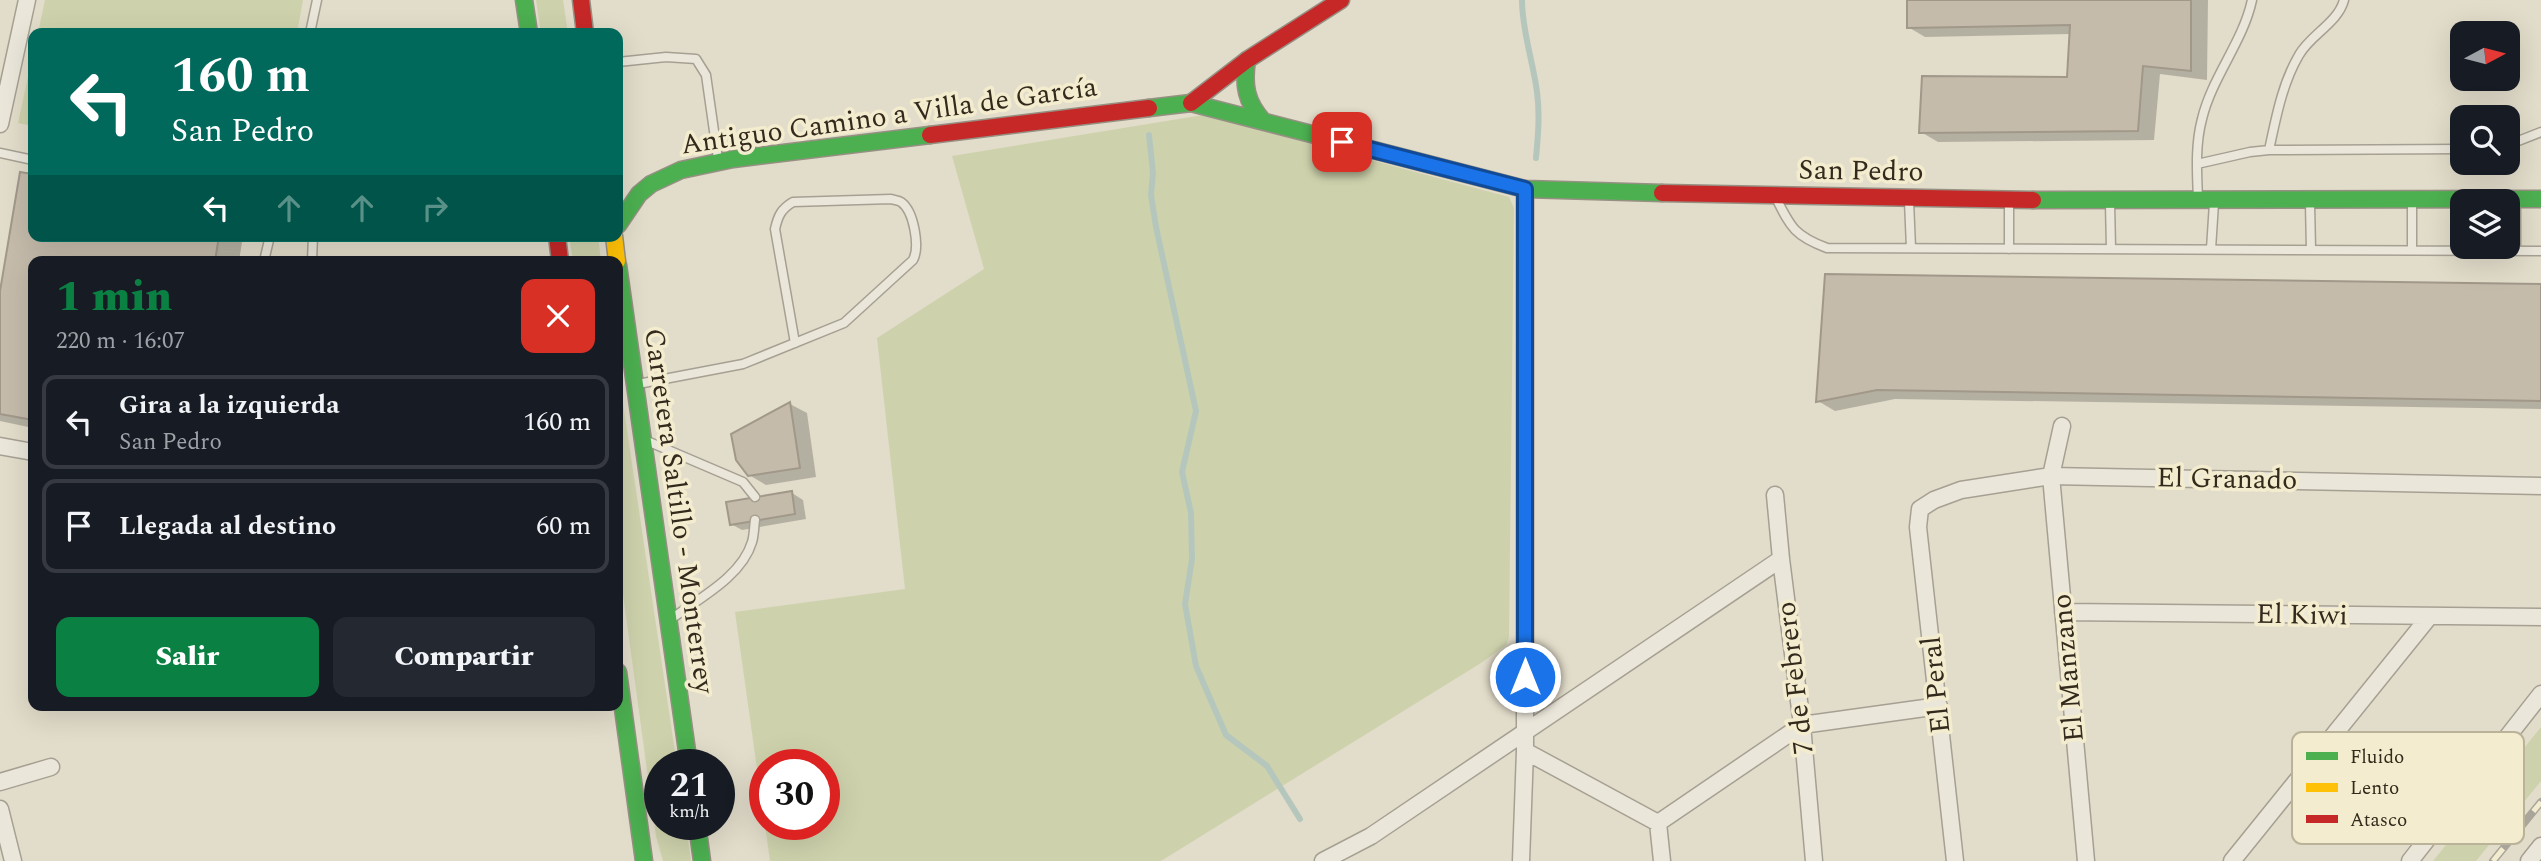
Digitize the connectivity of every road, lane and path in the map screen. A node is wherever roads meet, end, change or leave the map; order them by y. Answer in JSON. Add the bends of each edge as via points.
{"nodes":[{"id":1,"x":27,"y":0,"type":"edge"},
{"id":2,"x":317,"y":0,"type":"edge"},
{"id":3,"x":524,"y":0,"type":"edge"},
{"id":4,"x":581,"y":0,"type":"edge"},
{"id":5,"x":1341,"y":0,"type":"edge"},
{"id":6,"x":2252,"y":0,"type":"edge"},
{"id":7,"x":2344,"y":0,"type":"edge"},
{"id":8,"x":311,"y":28,"type":"edge"},
{"id":9,"x":528,"y":28,"type":"edge"},
{"id":10,"x":584,"y":28,"type":"edge"},
{"id":11,"x":1247,"y":60,"type":"junction"},
{"id":12,"x":623,"y":61,"type":"edge"},
{"id":13,"x":1191,"y":103,"type":"junction"},
{"id":14,"x":1264,"y":121,"type":"junction"},
{"id":15,"x":0,"y":124,"type":"edge"},
{"id":16,"x":2541,"y":132,"type":"edge"},
{"id":17,"x":2520,"y":140,"type":"edge"},
{"id":18,"x":2450,"y":149,"type":"edge"},
{"id":19,"x":2269,"y":150,"type":"junction"},
{"id":20,"x":0,"y":153,"type":"edge"},
{"id":21,"x":28,"y":159,"type":"edge"},
{"id":22,"x":718,"y":162,"type":"junction"},
{"id":23,"x":2197,"y":164,"type":"junction"},
{"id":24,"x":1525,"y":189,"type":"junction"},
{"id":25,"x":1775,"y":195,"type":"junction"},
{"id":26,"x":1909,"y":198,"type":"junction"},
{"id":27,"x":2009,"y":199,"type":"junction"},
{"id":28,"x":2520,"y":199,"type":"edge"},
{"id":29,"x":2541,"y":199,"type":"edge"},
{"id":30,"x":2110,"y":200,"type":"junction"},
{"id":31,"x":2206,"y":200,"type":"junction"},
{"id":32,"x":2310,"y":200,"type":"junction"},
{"id":33,"x":2412,"y":200,"type":"junction"},
{"id":34,"x":2450,"y":200,"type":"edge"},
{"id":35,"x":623,"y":213,"type":"edge"},
{"id":36,"x":1911,"y":248,"type":"junction"},
{"id":37,"x":2009,"y":249,"type":"junction"},
{"id":38,"x":2110,"y":249,"type":"junction"},
{"id":39,"x":2211,"y":250,"type":"junction"},
{"id":40,"x":2311,"y":250,"type":"junction"},
{"id":41,"x":2412,"y":250,"type":"junction"},
{"id":42,"x":2450,"y":250,"type":"edge"},
{"id":43,"x":2520,"y":250,"type":"edge"},
{"id":44,"x":2541,"y":250,"type":"edge"},
{"id":45,"x":623,"y":303,"type":"edge"},
{"id":46,"x":795,"y":343,"type":"junction"},
{"id":47,"x":635,"y":384,"type":"junction"},
{"id":48,"x":2062,"y":426,"type":"dead end"},
{"id":49,"x":643,"y":439,"type":"junction"},
{"id":50,"x":0,"y":446,"type":"edge"},
{"id":51,"x":28,"y":451,"type":"edge"},
{"id":52,"x":2051,"y":475,"type":"junction"},
{"id":53,"x":2541,"y":486,"type":"edge"},
{"id":54,"x":1775,"y":495,"type":"dead end"},
{"id":55,"x":755,"y":497,"type":"dead end"},
{"id":56,"x":1920,"y":509,"type":"joint"},
{"id":57,"x":755,"y":520,"type":"dead end"},
{"id":58,"x":1781,"y":559,"type":"junction"},
{"id":59,"x":2063,"y":612,"type":"junction"},
{"id":60,"x":2429,"y":617,"type":"junction"},
{"id":61,"x":2541,"y":617,"type":"edge"},
{"id":62,"x":668,"y":621,"type":"junction"},
{"id":63,"x":2541,"y":694,"type":"edge"},
{"id":64,"x":1939,"y":706,"type":"junction"},
{"id":65,"x":623,"y":708,"type":"edge"},
{"id":66,"x":1802,"y":725,"type":"junction"},
{"id":67,"x":1525,"y":731,"type":"junction"},
{"id":68,"x":2336,"y":732,"type":"edge"},
{"id":69,"x":2511,"y":732,"type":"edge"},
{"id":70,"x":687,"y":749,"type":"edge"},
{"id":71,"x":1525,"y":751,"type":"junction"},
{"id":72,"x":51,"y":767,"type":"dead end"},
{"id":73,"x":0,"y":782,"type":"edge"},
{"id":74,"x":2292,"y":787,"type":"edge"},
{"id":75,"x":0,"y":809,"type":"edge"},
{"id":76,"x":1658,"y":823,"type":"junction"},
{"id":77,"x":699,"y":840,"type":"edge"},
{"id":78,"x":2423,"y":844,"type":"edge"},
{"id":79,"x":2541,"y":846,"type":"edge"},
{"id":80,"x":644,"y":859,"type":"edge"},
{"id":81,"x":13,"y":861,"type":"edge"},
{"id":82,"x":702,"y":861,"type":"edge"},
{"id":83,"x":1323,"y":861,"type":"edge"},
{"id":84,"x":1521,"y":861,"type":"edge"},
{"id":85,"x":1662,"y":861,"type":"edge"},
{"id":86,"x":1814,"y":861,"type":"edge"},
{"id":87,"x":1955,"y":861,"type":"edge"},
{"id":88,"x":2085,"y":861,"type":"edge"},
{"id":89,"x":2232,"y":861,"type":"edge"},
{"id":90,"x":2410,"y":861,"type":"edge"},
{"id":91,"x":2529,"y":861,"type":"edge"}],
"edges":[{"from":1,"to":15,"type":"street"},
{"from":2,"to":8,"type":"lane"},
{"from":3,"to":9,"type":"main road"},
{"from":4,"to":10,"type":"main road"},
{"from":5,"to":11,"type":"main road"},
{"from":6,"to":23,"type":"lane","via":[[2248,19],[2202,117]]},
{"from":7,"to":19,"type":"lane","via":[[2299,54],[2283,92]]},
{"from":11,"to":13,"type":"main road"},
{"from":11,"to":14,"type":"main road","via":[[1244,88],[1249,104]]},
{"from":12,"to":22,"type":"lane","via":[[696,59],[706,75]]},
{"from":13,"to":14,"type":"main road","name":"San Pedro"},
{"from":13,"to":22,"type":"main road","name":"Antiguo Camino a Villa de García"},
{"from":14,"to":24,"type":"main road","name":"San Pedro"},
{"from":16,"to":17,"type":"lane"},
{"from":18,"to":19,"type":"lane"},
{"from":19,"to":23,"type":"lane"},
{"from":20,"to":21,"type":"lane"},
{"from":22,"to":35,"type":"main road","name":"Antiguo Camino a Villa de García","via":[[667,174],[636,197]]},
{"from":23,"to":31,"type":"lane"},
{"from":24,"to":25,"type":"main road","name":"San Pedro"},
{"from":24,"to":67,"type":"street"},
{"from":25,"to":26,"type":"main road","name":"San Pedro"},
{"from":25,"to":36,"type":"lane","via":[[1790,226],[1806,240],[1827,248]]},
{"from":26,"to":27,"type":"main road","name":"San Pedro"},
{"from":26,"to":36,"type":"lane"},
{"from":27,"to":30,"type":"main road","name":"San Pedro"},
{"from":27,"to":37,"type":"lane"},
{"from":28,"to":29,"type":"main road","name":"San Pedro"},
{"from":30,"to":31,"type":"main road","name":"San Pedro"},
{"from":30,"to":38,"type":"lane"},
{"from":31,"to":32,"type":"main road","name":"San Pedro"},
{"from":31,"to":39,"type":"lane"},
{"from":32,"to":33,"type":"main road","name":"San Pedro"},
{"from":32,"to":40,"type":"lane"},
{"from":33,"to":34,"type":"main road","name":"San Pedro"},
{"from":33,"to":41,"type":"lane"},
{"from":36,"to":37,"type":"lane"},
{"from":37,"to":38,"type":"lane"},
{"from":38,"to":39,"type":"lane"},
{"from":39,"to":40,"type":"lane"},
{"from":40,"to":41,"type":"lane"},
{"from":41,"to":42,"type":"lane"},
{"from":43,"to":44,"type":"lane"},
{"from":45,"to":47,"type":"main road","name":"Carretera Saltillo - Monterrey"},
{"from":46,"to":46,"type":"lane","via":[[844,323],[913,260],[916,233],[902,202],[793,202],[778,215],[775,229]]},
{"from":46,"to":47,"type":"lane","via":[[743,364]]},
{"from":47,"to":49,"type":"main road","name":"Carretera Saltillo - Monterrey"},
{"from":48,"to":52,"type":"street","name":"El Manzano"},
{"from":49,"to":55,"type":"lane","via":[[743,482]]},
{"from":49,"to":62,"type":"main road","name":"Carretera Saltillo - Monterrey"},
{"from":50,"to":51,"type":"street"},
{"from":52,"to":53,"type":"street","name":"El Granado"},
{"from":52,"to":56,"type":"street","name":"El Granado","via":[[1962,490]]},
{"from":52,"to":59,"type":"street","name":"El Manzano"},
{"from":54,"to":58,"type":"street","name":"7 de Febrero"},
{"from":56,"to":64,"type":"street","name":"El Peral","via":[[1918,527]]},
{"from":57,"to":62,"type":"lane","via":[[752,543],[742,562]]},
{"from":58,"to":66,"type":"street","name":"7 de Febrero"},
{"from":58,"to":67,"type":"street"},
{"from":59,"to":60,"type":"street","name":"El Kiwi"},
{"from":59,"to":88,"type":"street","name":"El Manzano"},
{"from":60,"to":61,"type":"street","name":"El Kiwi"},
{"from":60,"to":68,"type":"street"},
{"from":62,"to":70,"type":"main road","name":"Carretera Saltillo - Monterrey"},
{"from":63,"to":69,"type":"street"},
{"from":64,"to":66,"type":"street"},
{"from":64,"to":87,"type":"street","name":"El Peral"},
{"from":65,"to":80,"type":"main road"},
{"from":66,"to":76,"type":"street"},
{"from":66,"to":86,"type":"street","name":"7 de Febrero"},
{"from":67,"to":71,"type":"street"},
{"from":67,"to":83,"type":"street","via":[[1371,836]]},
{"from":71,"to":76,"type":"street"},
{"from":71,"to":84,"type":"street"},
{"from":72,"to":73,"type":"street"},
{"from":74,"to":89,"type":"street"},
{"from":75,"to":81,"type":"street"},
{"from":76,"to":85,"type":"street"},
{"from":77,"to":82,"type":"main road"},
{"from":78,"to":90,"type":"street"},
{"from":79,"to":91,"type":"street"}]}
